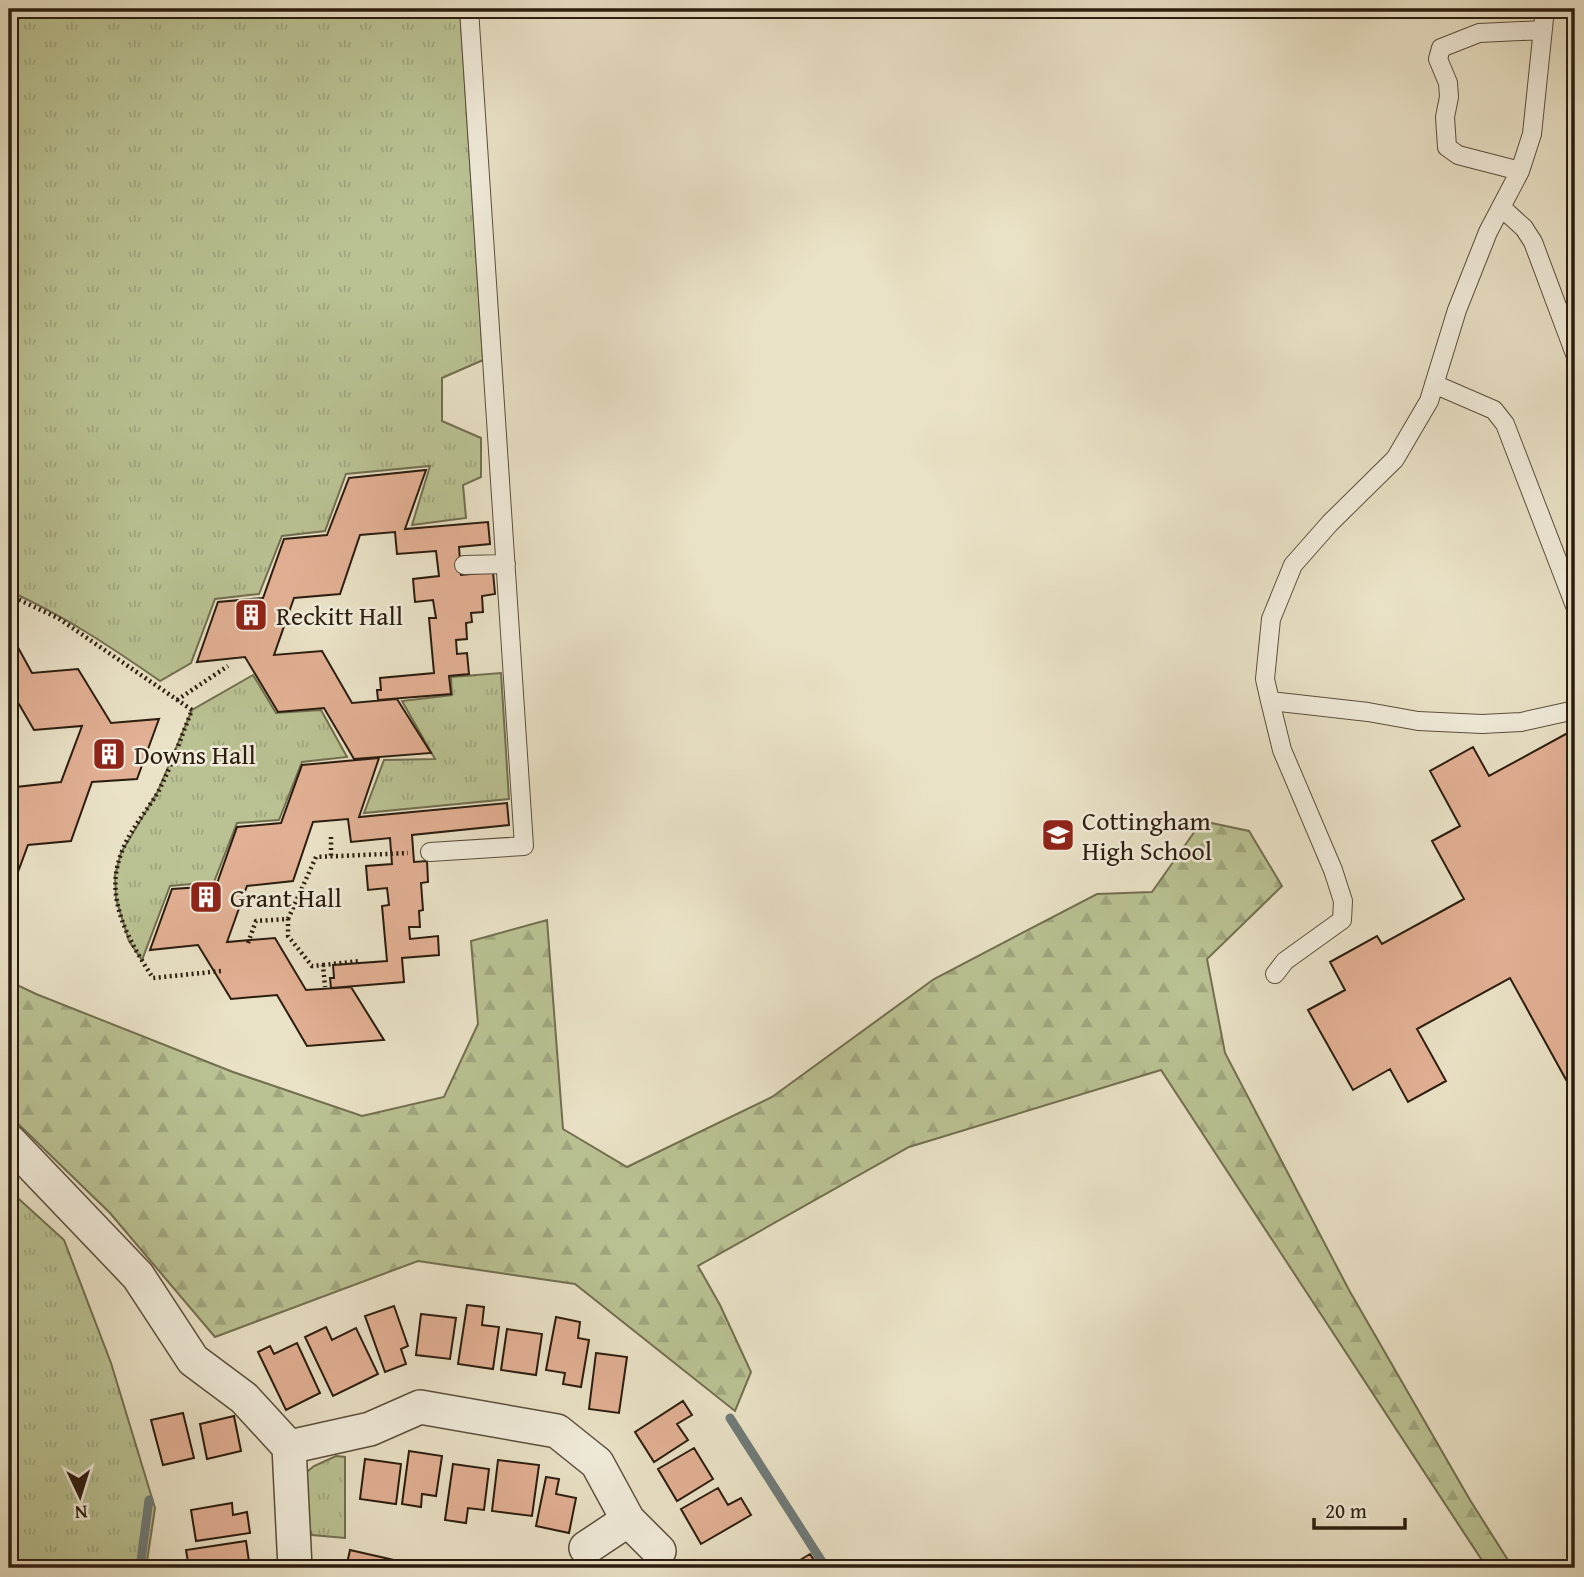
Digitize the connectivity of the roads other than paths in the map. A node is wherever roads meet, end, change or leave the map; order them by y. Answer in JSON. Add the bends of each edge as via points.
{"nodes":[{"id":1,"x":469,"y":9,"type":"edge"},
{"id":2,"x":1545,"y":9,"type":"edge"},
{"id":3,"x":1543,"y":30,"type":"junction"},
{"id":4,"x":1520,"y":172,"type":"junction"},
{"id":5,"x":1501,"y":207,"type":"junction"},
{"id":6,"x":1575,"y":354,"type":"edge"},
{"id":7,"x":1434,"y":384,"type":"junction"},
{"id":8,"x":506,"y":564,"type":"junction"},
{"id":9,"x":464,"y":565,"type":"dead end"},
{"id":10,"x":1575,"y":606,"type":"edge"},
{"id":11,"x":1270,"y":701,"type":"junction"},
{"id":12,"x":1575,"y":710,"type":"edge"},
{"id":13,"x":430,"y":852,"type":"road end"},
{"id":14,"x":1275,"y":974,"type":"dead end"},
{"id":15,"x":9,"y":1141,"type":"edge"},
{"id":16,"x":289,"y":1447,"type":"junction"},
{"id":17,"x":628,"y":1520,"type":"junction"},
{"id":18,"x":586,"y":1548,"type":"dead end"},
{"id":19,"x":659,"y":1551,"type":"dead end"},
{"id":20,"x":295,"y":1568,"type":"edge"}],
"edges":[{"from":1,"to":8,"type":"lane"},
{"from":2,"to":3,"type":"lane"},
{"from":3,"to":4,"type":"lane","via":[[1532,134]]},
{"from":3,"to":4,"type":"lane","via":[[1479,33],[1441,48],[1438,59],[1448,83],[1447,147],[1458,155]]},
{"from":4,"to":5,"type":"lane"},
{"from":5,"to":6,"type":"lane","via":[[1533,242]]},
{"from":5,"to":7,"type":"lane","via":[[1461,299]]},
{"from":7,"to":10,"type":"lane","via":[[1494,410],[1506,424]]},
{"from":7,"to":11,"type":"lane","via":[[1429,401],[1395,458],[1293,565],[1271,619],[1265,679]]},
{"from":8,"to":9,"type":"lane"},
{"from":8,"to":13,"type":"lane","via":[[524,846]]},
{"from":11,"to":12,"type":"lane","via":[[1418,721],[1482,724],[1521,722]]},
{"from":11,"to":14,"type":"lane","via":[[1282,751],[1333,870],[1344,909],[1342,920],[1285,961]]},
{"from":15,"to":16,"type":"street","via":[[138,1276],[193,1360],[244,1398]]},
{"from":16,"to":17,"type":"street","via":[[370,1429],[420,1407],[557,1431],[597,1462]]},
{"from":16,"to":20,"type":"street"},
{"from":17,"to":18,"type":"street"},
{"from":17,"to":19,"type":"street"}]}
